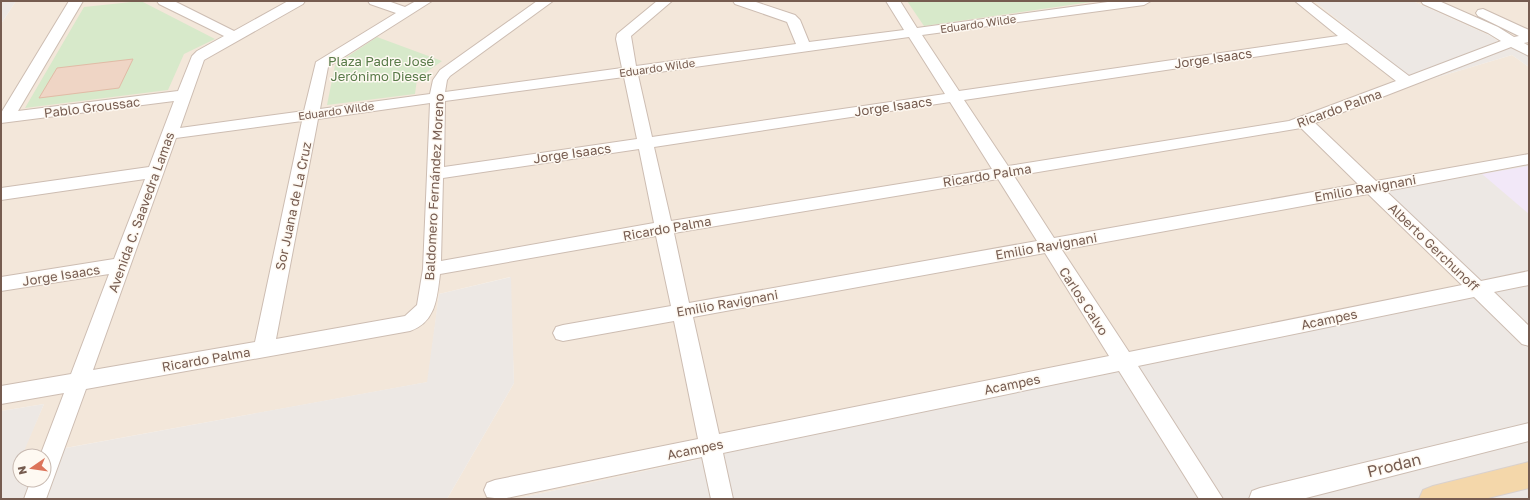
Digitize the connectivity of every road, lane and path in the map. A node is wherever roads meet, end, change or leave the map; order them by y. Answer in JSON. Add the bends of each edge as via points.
{"nodes":[{"id":1,"x":79,"y":1,"type":"edge"},
{"id":2,"x":164,"y":1,"type":"edge"},
{"id":3,"x":298,"y":1,"type":"edge"},
{"id":4,"x":375,"y":1,"type":"edge"},
{"id":5,"x":425,"y":1,"type":"edge"},
{"id":6,"x":546,"y":1,"type":"edge"},
{"id":7,"x":664,"y":1,"type":"edge"},
{"id":8,"x":740,"y":1,"type":"edge"},
{"id":9,"x":893,"y":1,"type":"edge"},
{"id":10,"x":1144,"y":1,"type":"edge"},
{"id":11,"x":1302,"y":1,"type":"edge"},
{"id":12,"x":1428,"y":1,"type":"edge"},
{"id":13,"x":1457,"y":1,"type":"edge"},
{"id":14,"x":406,"y":12,"type":"junction"},
{"id":15,"x":914,"y":32,"type":"junction"},
{"id":16,"x":234,"y":36,"type":"junction"},
{"id":17,"x":1529,"y":37,"type":"edge"},
{"id":18,"x":1350,"y":38,"type":"junction"},
{"id":19,"x":1513,"y":41,"type":"junction"},
{"id":20,"x":804,"y":47,"type":"junction"},
{"id":21,"x":1529,"y":52,"type":"edge"},
{"id":22,"x":629,"y":72,"type":"junction"},
{"id":23,"x":1408,"y":83,"type":"junction"},
{"id":24,"x":183,"y":95,"type":"junction"},
{"id":25,"x":438,"y":97,"type":"junction"},
{"id":26,"x":954,"y":97,"type":"junction"},
{"id":27,"x":312,"y":114,"type":"junction"},
{"id":28,"x":3,"y":118,"type":"edge"},
{"id":29,"x":1304,"y":122,"type":"junction"},
{"id":30,"x":170,"y":134,"type":"junction"},
{"id":31,"x":645,"y":142,"type":"junction"},
{"id":32,"x":1529,"y":159,"type":"edge"},
{"id":33,"x":155,"y":172,"type":"junction"},
{"id":34,"x":1003,"y":173,"type":"junction"},
{"id":35,"x":435,"y":174,"type":"junction"},
{"id":36,"x":1371,"y":187,"type":"junction"},
{"id":37,"x":1,"y":194,"type":"edge"},
{"id":38,"x":664,"y":228,"type":"junction"},
{"id":39,"x":1049,"y":245,"type":"junction"},
{"id":40,"x":121,"y":265,"type":"junction"},
{"id":41,"x":432,"y":269,"type":"junction"},
{"id":42,"x":1529,"y":278,"type":"edge"},
{"id":43,"x":1,"y":284,"type":"edge"},
{"id":44,"x":1477,"y":288,"type":"junction"},
{"id":45,"x":681,"y":311,"type":"junction"},
{"id":46,"x":410,"y":323,"type":"joint"},
{"id":47,"x":563,"y":333,"type":"dead end"},
{"id":48,"x":1529,"y":338,"type":"edge"},
{"id":49,"x":264,"y":349,"type":"junction"},
{"id":50,"x":1123,"y":361,"type":"junction"},
{"id":51,"x":79,"y":382,"type":"junction"},
{"id":52,"x":1,"y":395,"type":"edge"},
{"id":53,"x":1529,"y":432,"type":"edge"},
{"id":54,"x":710,"y":446,"type":"junction"},
{"id":55,"x":52,"y":454,"type":"edge"},
{"id":56,"x":1529,"y":475,"type":"edge"},
{"id":57,"x":39,"y":488,"type":"edge"},
{"id":58,"x":495,"y":490,"type":"dead end"},
{"id":59,"x":35,"y":499,"type":"edge"},
{"id":60,"x":722,"y":499,"type":"edge"},
{"id":61,"x":1212,"y":499,"type":"edge"},
{"id":62,"x":1260,"y":499,"type":"edge"},
{"id":63,"x":1433,"y":499,"type":"edge"}],
"edges":[{"from":1,"to":28,"type":"street"},
{"from":2,"to":16,"type":"street"},
{"from":3,"to":16,"type":"street","name":"Avenida C. Saavedra Lamas"},
{"from":4,"to":14,"type":"street"},
{"from":5,"to":14,"type":"street","name":"Sor Juana de La Cruz"},
{"from":6,"to":25,"type":"street","name":"Baldomero Fernández Moreno","via":[[445,73],[440,80]]},
{"from":7,"to":22,"type":"street","via":[[624,34]]},
{"from":8,"to":20,"type":"street","via":[[793,20]]},
{"from":9,"to":15,"type":"street","name":"Carlos Calvo"},
{"from":10,"to":15,"type":"street","name":"Eduardo Wilde"},
{"from":11,"to":18,"type":"street"},
{"from":12,"to":19,"type":"street"},
{"from":13,"to":17,"type":"street","via":[[1510,24]]},
{"from":14,"to":27,"type":"street","name":"Sor Juana de La Cruz","via":[[321,65]]},
{"from":15,"to":20,"type":"street","name":"Eduardo Wilde"},
{"from":15,"to":26,"type":"street","name":"Carlos Calvo"},
{"from":16,"to":24,"type":"street","name":"Avenida C. Saavedra Lamas","via":[[197,59]]},
{"from":17,"to":19,"type":"street","name":"Ricardo Palma"},
{"from":18,"to":23,"type":"street"},
{"from":18,"to":26,"type":"street","name":"Jorge Isaacs"},
{"from":19,"to":21,"type":"street"},
{"from":19,"to":23,"type":"street","name":"Ricardo Palma"},
{"from":20,"to":22,"type":"street","name":"Eduardo Wilde"},
{"from":22,"to":25,"type":"street","name":"Eduardo Wilde"},
{"from":22,"to":31,"type":"street"},
{"from":23,"to":29,"type":"street","name":"Ricardo Palma"},
{"from":24,"to":28,"type":"street","name":"Pablo Groussac"},
{"from":24,"to":30,"type":"street","name":"Avenida C. Saavedra Lamas"},
{"from":25,"to":27,"type":"street","name":"Eduardo Wilde"},
{"from":25,"to":35,"type":"street","name":"Baldomero Fernández Moreno"},
{"from":26,"to":31,"type":"street","name":"Jorge Isaacs"},
{"from":26,"to":34,"type":"street","name":"Carlos Calvo"},
{"from":27,"to":30,"type":"street","name":"Eduardo Wilde"},
{"from":27,"to":49,"type":"street","name":"Sor Juana de La Cruz"},
{"from":29,"to":34,"type":"street","name":"Ricardo Palma"},
{"from":29,"to":36,"type":"street","name":"Alberto Gerchunoff"},
{"from":30,"to":33,"type":"street","name":"Avenida C. Saavedra Lamas"},
{"from":31,"to":35,"type":"street","name":"Jorge Isaacs"},
{"from":31,"to":38,"type":"street"},
{"from":32,"to":36,"type":"street","name":"Emilio Ravignani"},
{"from":33,"to":37,"type":"street"},
{"from":33,"to":40,"type":"street","name":"Avenida C. Saavedra Lamas"},
{"from":34,"to":38,"type":"street","name":"Ricardo Palma"},
{"from":34,"to":39,"type":"street","name":"Carlos Calvo"},
{"from":35,"to":41,"type":"street","name":"Baldomero Fernández Moreno"},
{"from":36,"to":39,"type":"street","name":"Emilio Ravignani"},
{"from":36,"to":44,"type":"street","name":"Alberto Gerchunoff"},
{"from":38,"to":41,"type":"street","name":"Ricardo Palma"},
{"from":38,"to":45,"type":"street"},
{"from":39,"to":45,"type":"street","name":"Emilio Ravignani"},
{"from":39,"to":50,"type":"street","name":"Carlos Calvo"},
{"from":40,"to":43,"type":"street","name":"Jorge Isaacs"},
{"from":40,"to":51,"type":"street","name":"Avenida C. Saavedra Lamas"},
{"from":41,"to":46,"type":"street","name":"Baldomero Fernández Moreno","via":[[426,307],[420,316]]},
{"from":42,"to":44,"type":"street","name":"Acampes"},
{"from":44,"to":48,"type":"street","name":"Alberto Gerchunoff"},
{"from":44,"to":50,"type":"street","name":"Acampes"},
{"from":45,"to":47,"type":"street","name":"Emilio Ravignani"},
{"from":45,"to":54,"type":"street"},
{"from":46,"to":49,"type":"street","name":"Ricardo Palma"},
{"from":49,"to":51,"type":"street","name":"Ricardo Palma"},
{"from":50,"to":54,"type":"street","name":"Acampes"},
{"from":50,"to":61,"type":"street","name":"Carlos Calvo"},
{"from":51,"to":52,"type":"street","name":"Ricardo Palma"},
{"from":51,"to":55,"type":"street","name":"Avenida C. Saavedra Lamas"},
{"from":53,"to":62,"type":"street","name":"Prodan"},
{"from":54,"to":58,"type":"street","name":"Acampes"},
{"from":54,"to":60,"type":"street"},
{"from":56,"to":63,"type":"main road"},
{"from":57,"to":59,"type":"street"}]}
